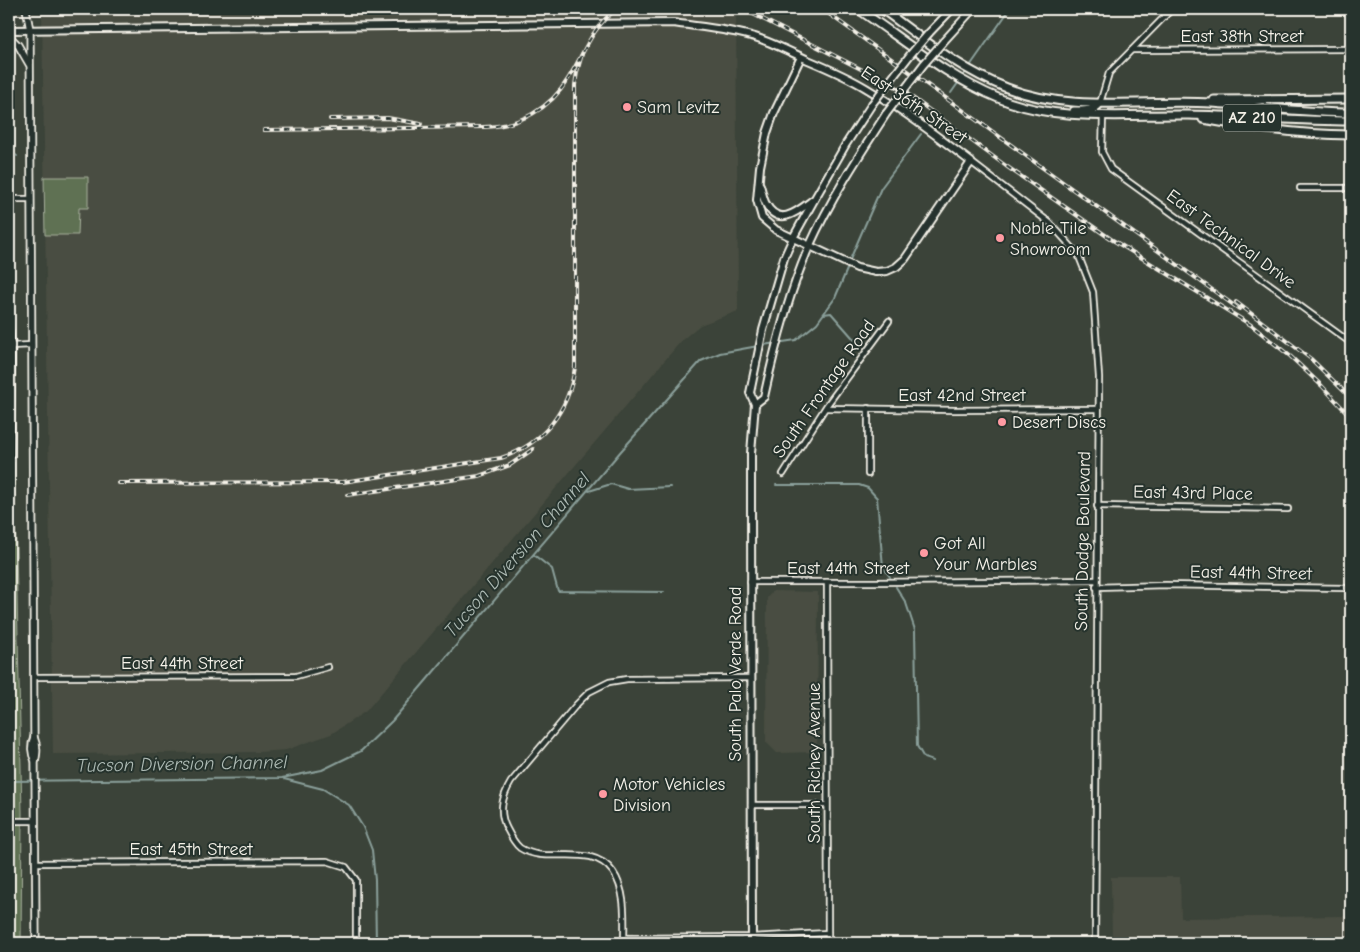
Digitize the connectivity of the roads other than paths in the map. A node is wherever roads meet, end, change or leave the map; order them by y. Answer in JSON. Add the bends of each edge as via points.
{"nodes":[{"id":1,"x":26,"y":9,"type":"edge"},
{"id":2,"x":858,"y":9,"type":"edge"},
{"id":3,"x":882,"y":9,"type":"edge"},
{"id":4,"x":952,"y":9,"type":"edge"},
{"id":5,"x":974,"y":9,"type":"edge"},
{"id":6,"x":1172,"y":9,"type":"edge"},
{"id":7,"x":9,"y":30,"type":"edge"},
{"id":8,"x":30,"y":30,"type":"junction"},
{"id":9,"x":9,"y":36,"type":"edge"},
{"id":10,"x":1351,"y":49,"type":"edge"},
{"id":11,"x":1132,"y":50,"type":"junction"},
{"id":12,"x":801,"y":57,"type":"junction"},
{"id":13,"x":30,"y":68,"type":"junction"},
{"id":14,"x":984,"y":92,"type":"junction"},
{"id":15,"x":1351,"y":99,"type":"edge"},
{"id":16,"x":1154,"y":102,"type":"junction"},
{"id":17,"x":1100,"y":103,"type":"junction"},
{"id":18,"x":9,"y":104,"type":"edge"},
{"id":19,"x":1351,"y":113,"type":"edge"},
{"id":20,"x":1103,"y":116,"type":"junction"},
{"id":21,"x":1153,"y":116,"type":"junction"},
{"id":22,"x":1351,"y":121,"type":"edge"},
{"id":23,"x":9,"y":128,"type":"edge"},
{"id":24,"x":1351,"y":135,"type":"edge"},
{"id":25,"x":971,"y":162,"type":"junction"},
{"id":26,"x":759,"y":184,"type":"junction"},
{"id":27,"x":1300,"y":188,"type":"dead end"},
{"id":28,"x":1351,"y":188,"type":"edge"},
{"id":29,"x":9,"y":199,"type":"edge"},
{"id":30,"x":31,"y":199,"type":"junction"},
{"id":31,"x":814,"y":200,"type":"junction"},
{"id":32,"x":793,"y":238,"type":"junction"},
{"id":33,"x":9,"y":239,"type":"edge"},
{"id":34,"x":809,"y":246,"type":"junction"},
{"id":35,"x":9,"y":318,"type":"edge"},
{"id":36,"x":889,"y":321,"type":"dead end"},
{"id":37,"x":1351,"y":342,"type":"edge"},
{"id":38,"x":32,"y":345,"type":"junction"},
{"id":39,"x":10,"y":346,"type":"edge"},
{"id":40,"x":755,"y":404,"type":"junction"},
{"id":41,"x":826,"y":408,"type":"junction"},
{"id":42,"x":868,"y":408,"type":"junction"},
{"id":43,"x":1098,"y":409,"type":"junction"},
{"id":44,"x":10,"y":416,"type":"edge"},
{"id":45,"x":11,"y":456,"type":"dead end"},
{"id":46,"x":783,"y":474,"type":"dead end"},
{"id":47,"x":868,"y":474,"type":"dead end"},
{"id":48,"x":1097,"y":506,"type":"junction"},
{"id":49,"x":1288,"y":508,"type":"dead end"},
{"id":50,"x":1096,"y":580,"type":"junction"},
{"id":51,"x":750,"y":582,"type":"junction"},
{"id":52,"x":827,"y":582,"type":"junction"},
{"id":53,"x":1096,"y":587,"type":"junction"},
{"id":54,"x":1345,"y":588,"type":"dead end"},
{"id":55,"x":328,"y":667,"type":"dead end"},
{"id":56,"x":34,"y":677,"type":"junction"},
{"id":57,"x":751,"y":678,"type":"junction"},
{"id":58,"x":751,"y":805,"type":"junction"},
{"id":59,"x":828,"y":805,"type":"junction"},
{"id":60,"x":9,"y":821,"type":"edge"},
{"id":61,"x":35,"y":821,"type":"junction"},
{"id":62,"x":36,"y":863,"type":"junction"},
{"id":63,"x":828,"y":933,"type":"junction"},
{"id":64,"x":752,"y":940,"type":"edge"},
{"id":65,"x":624,"y":941,"type":"edge"},
{"id":66,"x":36,"y":943,"type":"edge"},
{"id":67,"x":356,"y":943,"type":"edge"},
{"id":68,"x":828,"y":943,"type":"edge"},
{"id":69,"x":1096,"y":943,"type":"edge"}],
"edges":[{"from":1,"to":8,"type":"street"},
{"from":2,"to":14,"type":"main road","number":"AZ 210","via":[[948,73]]},
{"from":3,"to":17,"type":"main road","number":"AZ 210","via":[[956,62],[1008,88],[1063,102]]},
{"from":4,"to":31,"type":"main road","name":"South Palo Verde Road","bridge":true,"via":[[872,104]]},
{"from":5,"to":34,"type":"main road","name":"South Palo Verde Road","bridge":true,"via":[[923,65],[886,114],[854,163]]},
{"from":6,"to":11,"type":"street"},
{"from":7,"to":8,"type":"main road","name":"East 36th Street"},
{"from":8,"to":12,"type":"main road","name":"East 36th Street","via":[[673,23],[731,31]]},
{"from":8,"to":13,"type":"street"},
{"from":9,"to":13,"type":"street","via":[[19,46]]},
{"from":10,"to":11,"type":"street","name":"East 38th Street"},
{"from":11,"to":17,"type":"street","via":[[1109,73]]},
{"from":12,"to":25,"type":"main road","name":"East 36th Street","via":[[864,87],[920,123]]},
{"from":12,"to":26,"type":"main road","via":[[768,128]]},
{"from":13,"to":30,"type":"street"},
{"from":14,"to":17,"type":"main road","via":[[1052,109],[1085,111],[1096,109]]},
{"from":14,"to":20,"type":"main road","number":"AZ 210","via":[[1040,110]]},
{"from":15,"to":16,"type":"main road"},
{"from":16,"to":17,"type":"main road","number":"AZ 210"},
{"from":16,"to":19,"type":"main road","number":"AZ 210"},
{"from":18,"to":23,"type":"street"},
{"from":20,"to":21,"type":"main road","number":"AZ 210"},
{"from":20,"to":37,"type":"street","name":"East Technical Drive","via":[[1102,152],[1111,169]]},
{"from":21,"to":22,"type":"main road","number":"AZ 210"},
{"from":21,"to":24,"type":"main road","via":[[1203,119],[1294,134]]},
{"from":23,"to":29,"type":"street"},
{"from":25,"to":34,"type":"main road","via":[[905,258],[887,271],[857,268]]},
{"from":25,"to":43,"type":"street","name":"South Dodge Boulevard","via":[[1050,223],[1078,254],[1093,292],[1098,350]]},
{"from":26,"to":31,"type":"main road","via":[[771,212],[780,217],[790,216]]},
{"from":26,"to":32,"type":"main road","via":[[762,218]]},
{"from":27,"to":28,"type":"street"},
{"from":29,"to":30,"type":"street"},
{"from":29,"to":33,"type":"street"},
{"from":30,"to":38,"type":"street"},
{"from":31,"to":32,"type":"main road","name":"South Palo Verde Road"},
{"from":32,"to":34,"type":"main road"},
{"from":32,"to":40,"type":"main road","name":"South Palo Verde Road","via":[[784,258],[755,362],[750,393]]},
{"from":34,"to":40,"type":"main road","name":"South Palo Verde Road","via":[[782,322],[764,397]]},
{"from":35,"to":39,"type":"street"},
{"from":36,"to":41,"type":"street","name":"South Frontage Road"},
{"from":38,"to":39,"type":"street"},
{"from":38,"to":56,"type":"street"},
{"from":39,"to":44,"type":"street"},
{"from":40,"to":51,"type":"main road","name":"South Palo Verde Road","via":[[751,453]]},
{"from":41,"to":42,"type":"street","name":"East 42nd Street"},
{"from":41,"to":46,"type":"street","name":"South Frontage Road"},
{"from":42,"to":43,"type":"street","name":"East 42nd Street"},
{"from":42,"to":47,"type":"street"},
{"from":43,"to":48,"type":"street","name":"South Dodge Boulevard"},
{"from":44,"to":45,"type":"street"},
{"from":48,"to":49,"type":"street","name":"East 43rd Place"},
{"from":48,"to":50,"type":"street","name":"South Dodge Boulevard"},
{"from":50,"to":52,"type":"street","name":"East 44th Street"},
{"from":50,"to":53,"type":"street","name":"South Dodge Boulevard"},
{"from":51,"to":52,"type":"street","name":"East 44th Street"},
{"from":51,"to":57,"type":"main road","name":"South Palo Verde Road"},
{"from":52,"to":59,"type":"street","name":"South Richey Avenue"},
{"from":53,"to":54,"type":"street","name":"East 44th Street"},
{"from":53,"to":69,"type":"street","name":"South Dodge Boulevard"},
{"from":55,"to":56,"type":"street","name":"East 44th Street","via":[[296,676]]},
{"from":56,"to":61,"type":"street","via":[[31,754],[35,762]]},
{"from":57,"to":58,"type":"main road","name":"South Palo Verde Road"},
{"from":57,"to":65,"type":"street","via":[[609,682],[589,692],[511,782],[503,796],[504,824],[520,847],[539,854],[578,855],[598,860],[612,871],[620,884]]},
{"from":58,"to":59,"type":"street"},
{"from":58,"to":64,"type":"main road","name":"South Palo Verde Road"},
{"from":59,"to":63,"type":"street","name":"South Richey Avenue"},
{"from":60,"to":61,"type":"street"},
{"from":61,"to":62,"type":"street"},
{"from":62,"to":66,"type":"street"},
{"from":62,"to":67,"type":"street","name":"East 45th Street","via":[[327,862],[346,867],[356,880]]},
{"from":63,"to":64,"type":"street"},
{"from":63,"to":68,"type":"street","name":"South Richey Avenue"},
{"from":64,"to":65,"type":"street"}]}
